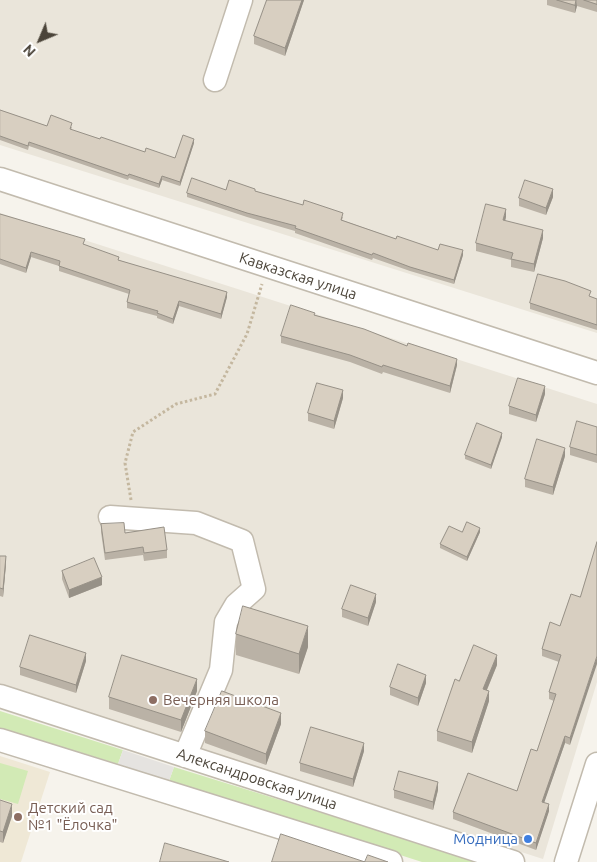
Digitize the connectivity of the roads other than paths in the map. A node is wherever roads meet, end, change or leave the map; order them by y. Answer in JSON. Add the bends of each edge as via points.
{"nodes":[{"id":1,"x":241,"y":0,"type":"edge"},
{"id":2,"x":215,"y":80,"type":"dead end"},
{"id":3,"x":0,"y":179,"type":"edge"},
{"id":4,"x":597,"y":374,"type":"edge"},
{"id":5,"x":110,"y":517,"type":"dead end"},
{"id":6,"x":0,"y":696,"type":"edge"},
{"id":7,"x":0,"y":740,"type":"edge"},
{"id":8,"x":185,"y":756,"type":"junction"},
{"id":9,"x":597,"y":764,"type":"edge"},
{"id":10,"x":391,"y":862,"type":"edge"},
{"id":11,"x":513,"y":862,"type":"edge"},
{"id":12,"x":566,"y":862,"type":"edge"}],
"edges":[{"from":1,"to":2,"type":"street"},
{"from":3,"to":4,"type":"street","name":"Кавказская улица"},
{"from":5,"to":8,"type":"street","via":[[196,523],[242,541],[254,588],[236,605],[226,622],[221,670]]},
{"from":6,"to":8,"type":"street","name":"Александровская улица"},
{"from":7,"to":10,"type":"street"},
{"from":8,"to":11,"type":"street","name":"Александровская улица"},
{"from":9,"to":12,"type":"street"}]}
